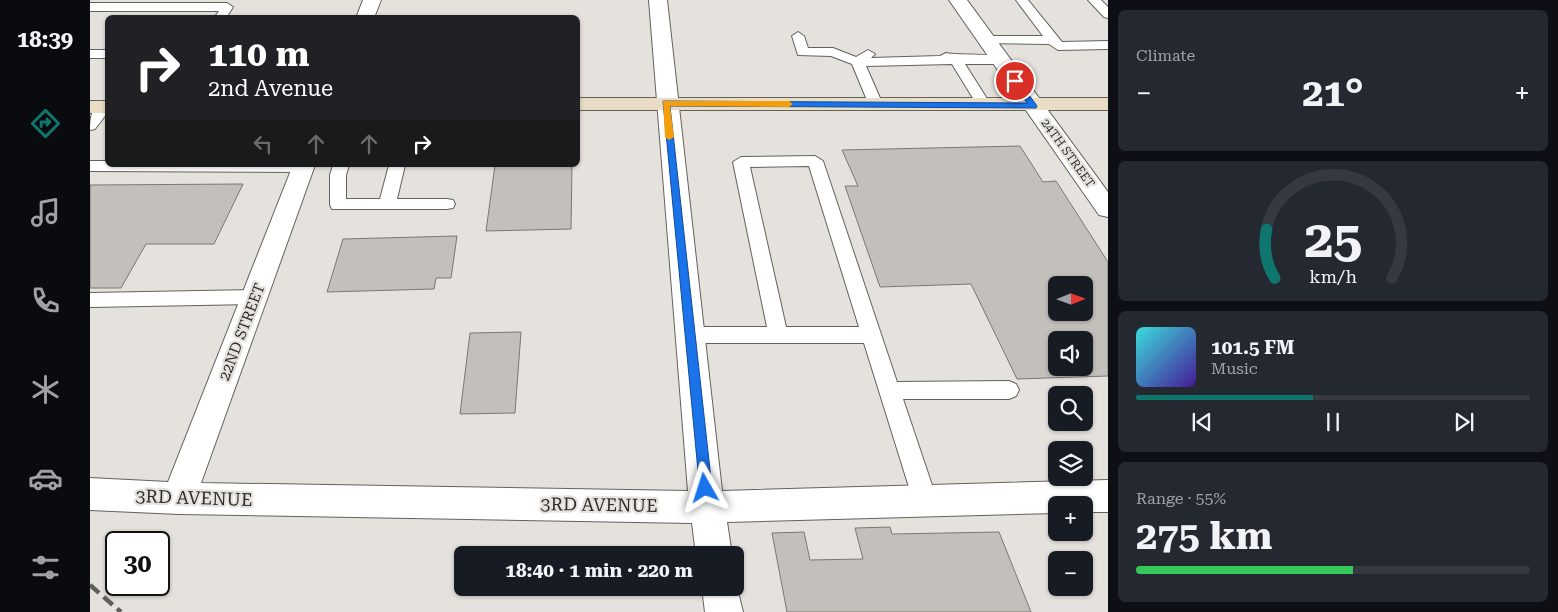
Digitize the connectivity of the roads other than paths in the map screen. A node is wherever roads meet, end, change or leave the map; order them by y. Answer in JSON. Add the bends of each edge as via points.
{"nodes":[{"id":1,"x":372,"y":0,"type":"edge"},
{"id":2,"x":658,"y":0,"type":"edge"},
{"id":3,"x":958,"y":0,"type":"edge"},
{"id":4,"x":1022,"y":0,"type":"edge"},
{"id":5,"x":1094,"y":0,"type":"edge"},
{"id":6,"x":92,"y":9,"type":"edge"},
{"id":7,"x":1108,"y":14,"type":"edge"},
{"id":8,"x":222,"y":15,"type":"edge"},
{"id":9,"x":366,"y":15,"type":"edge"},
{"id":10,"x":798,"y":36,"type":"dead end"},
{"id":11,"x":986,"y":40,"type":"junction"},
{"id":12,"x":1053,"y":40,"type":"junction"},
{"id":13,"x":1108,"y":45,"type":"edge"},
{"id":14,"x":888,"y":52,"type":"dead end"},
{"id":15,"x":913,"y":52,"type":"dead end"},
{"id":16,"x":90,"y":54,"type":"edge"},
{"id":17,"x":105,"y":54,"type":"edge"},
{"id":18,"x":956,"y":60,"type":"junction"},
{"id":19,"x":1000,"y":60,"type":"junction"},
{"id":20,"x":858,"y":62,"type":"junction"},
{"id":21,"x":666,"y":103,"type":"junction"},
{"id":22,"x":580,"y":104,"type":"edge"},
{"id":23,"x":1108,"y":104,"type":"edge"},
{"id":24,"x":876,"y":105,"type":"junction"},
{"id":25,"x":984,"y":105,"type":"junction"},
{"id":26,"x":1033,"y":106,"type":"junction"},
{"id":27,"x":100,"y":107,"type":"edge"},
{"id":28,"x":90,"y":126,"type":"edge"},
{"id":29,"x":90,"y":166,"type":"edge"},
{"id":30,"x":105,"y":166,"type":"edge"},
{"id":31,"x":304,"y":167,"type":"edge"},
{"id":32,"x":343,"y":171,"type":"edge"},
{"id":33,"x":390,"y":171,"type":"edge"},
{"id":34,"x":386,"y":204,"type":"junction"},
{"id":35,"x":447,"y":204,"type":"dead end"},
{"id":36,"x":1108,"y":208,"type":"edge"},
{"id":37,"x":254,"y":297,"type":"junction"},
{"id":38,"x":90,"y":300,"type":"edge"},
{"id":39,"x":871,"y":334,"type":"junction"},
{"id":40,"x":689,"y":335,"type":"junction"},
{"id":41,"x":778,"y":336,"type":"junction"},
{"id":42,"x":1009,"y":390,"type":"dead end"},
{"id":43,"x":889,"y":391,"type":"junction"},
{"id":44,"x":90,"y":494,"type":"edge"},
{"id":45,"x":1108,"y":496,"type":"edge"},
{"id":46,"x":179,"y":498,"type":"junction"},
{"id":47,"x":925,"y":500,"type":"junction"},
{"id":48,"x":707,"y":507,"type":"junction"},
{"id":49,"x":713,"y":546,"type":"edge"},
{"id":50,"x":721,"y":596,"type":"edge"},
{"id":51,"x":724,"y":612,"type":"edge"}],
"edges":[{"from":1,"to":9,"type":"street"},
{"from":2,"to":21,"type":"street"},
{"from":3,"to":11,"type":"street","name":"24TH STREET"},
{"from":4,"to":12,"type":"lane"},
{"from":5,"to":7,"type":"lane"},
{"from":6,"to":8,"type":"lane","via":[[227,7]]},
{"from":10,"to":20,"type":"lane","via":[[804,52],[833,52]]},
{"from":11,"to":12,"type":"lane"},
{"from":11,"to":19,"type":"street","name":"24TH STREET"},
{"from":12,"to":13,"type":"lane","via":[[1058,46]]},
{"from":14,"to":20,"type":"lane","via":[[870,52]]},
{"from":15,"to":18,"type":"lane","via":[[929,52]]},
{"from":16,"to":17,"type":"lane"},
{"from":18,"to":19,"type":"lane"},
{"from":18,"to":20,"type":"lane"},
{"from":18,"to":25,"type":"lane"},
{"from":19,"to":26,"type":"street","name":"24TH STREET"},
{"from":20,"to":24,"type":"lane"},
{"from":21,"to":22,"type":"main road"},
{"from":21,"to":24,"type":"main road"},
{"from":21,"to":40,"type":"street"},
{"from":23,"to":26,"type":"main road"},
{"from":24,"to":25,"type":"main road"},
{"from":25,"to":26,"type":"main road"},
{"from":26,"to":36,"type":"street","name":"24TH STREET"},
{"from":27,"to":28,"type":"lane"},
{"from":29,"to":30,"type":"lane"},
{"from":31,"to":37,"type":"street","name":"22ND STREET"},
{"from":32,"to":34,"type":"lane","via":[[338,205]]},
{"from":33,"to":34,"type":"lane"},
{"from":34,"to":35,"type":"lane"},
{"from":37,"to":38,"type":"lane"},
{"from":37,"to":46,"type":"street","name":"22ND STREET"},
{"from":39,"to":41,"type":"lane"},
{"from":39,"to":41,"type":"lane","via":[[814,160],[741,162]]},
{"from":39,"to":43,"type":"lane"},
{"from":40,"to":41,"type":"lane"},
{"from":40,"to":48,"type":"street"},
{"from":42,"to":43,"type":"lane"},
{"from":43,"to":47,"type":"lane"},
{"from":44,"to":46,"type":"street","name":"3RD AVENUE"},
{"from":45,"to":47,"type":"street","name":"3RD AVENUE"},
{"from":46,"to":48,"type":"street","name":"3RD AVENUE"},
{"from":47,"to":48,"type":"street","name":"3RD AVENUE"},
{"from":48,"to":49,"type":"street"},
{"from":50,"to":51,"type":"street"}]}
